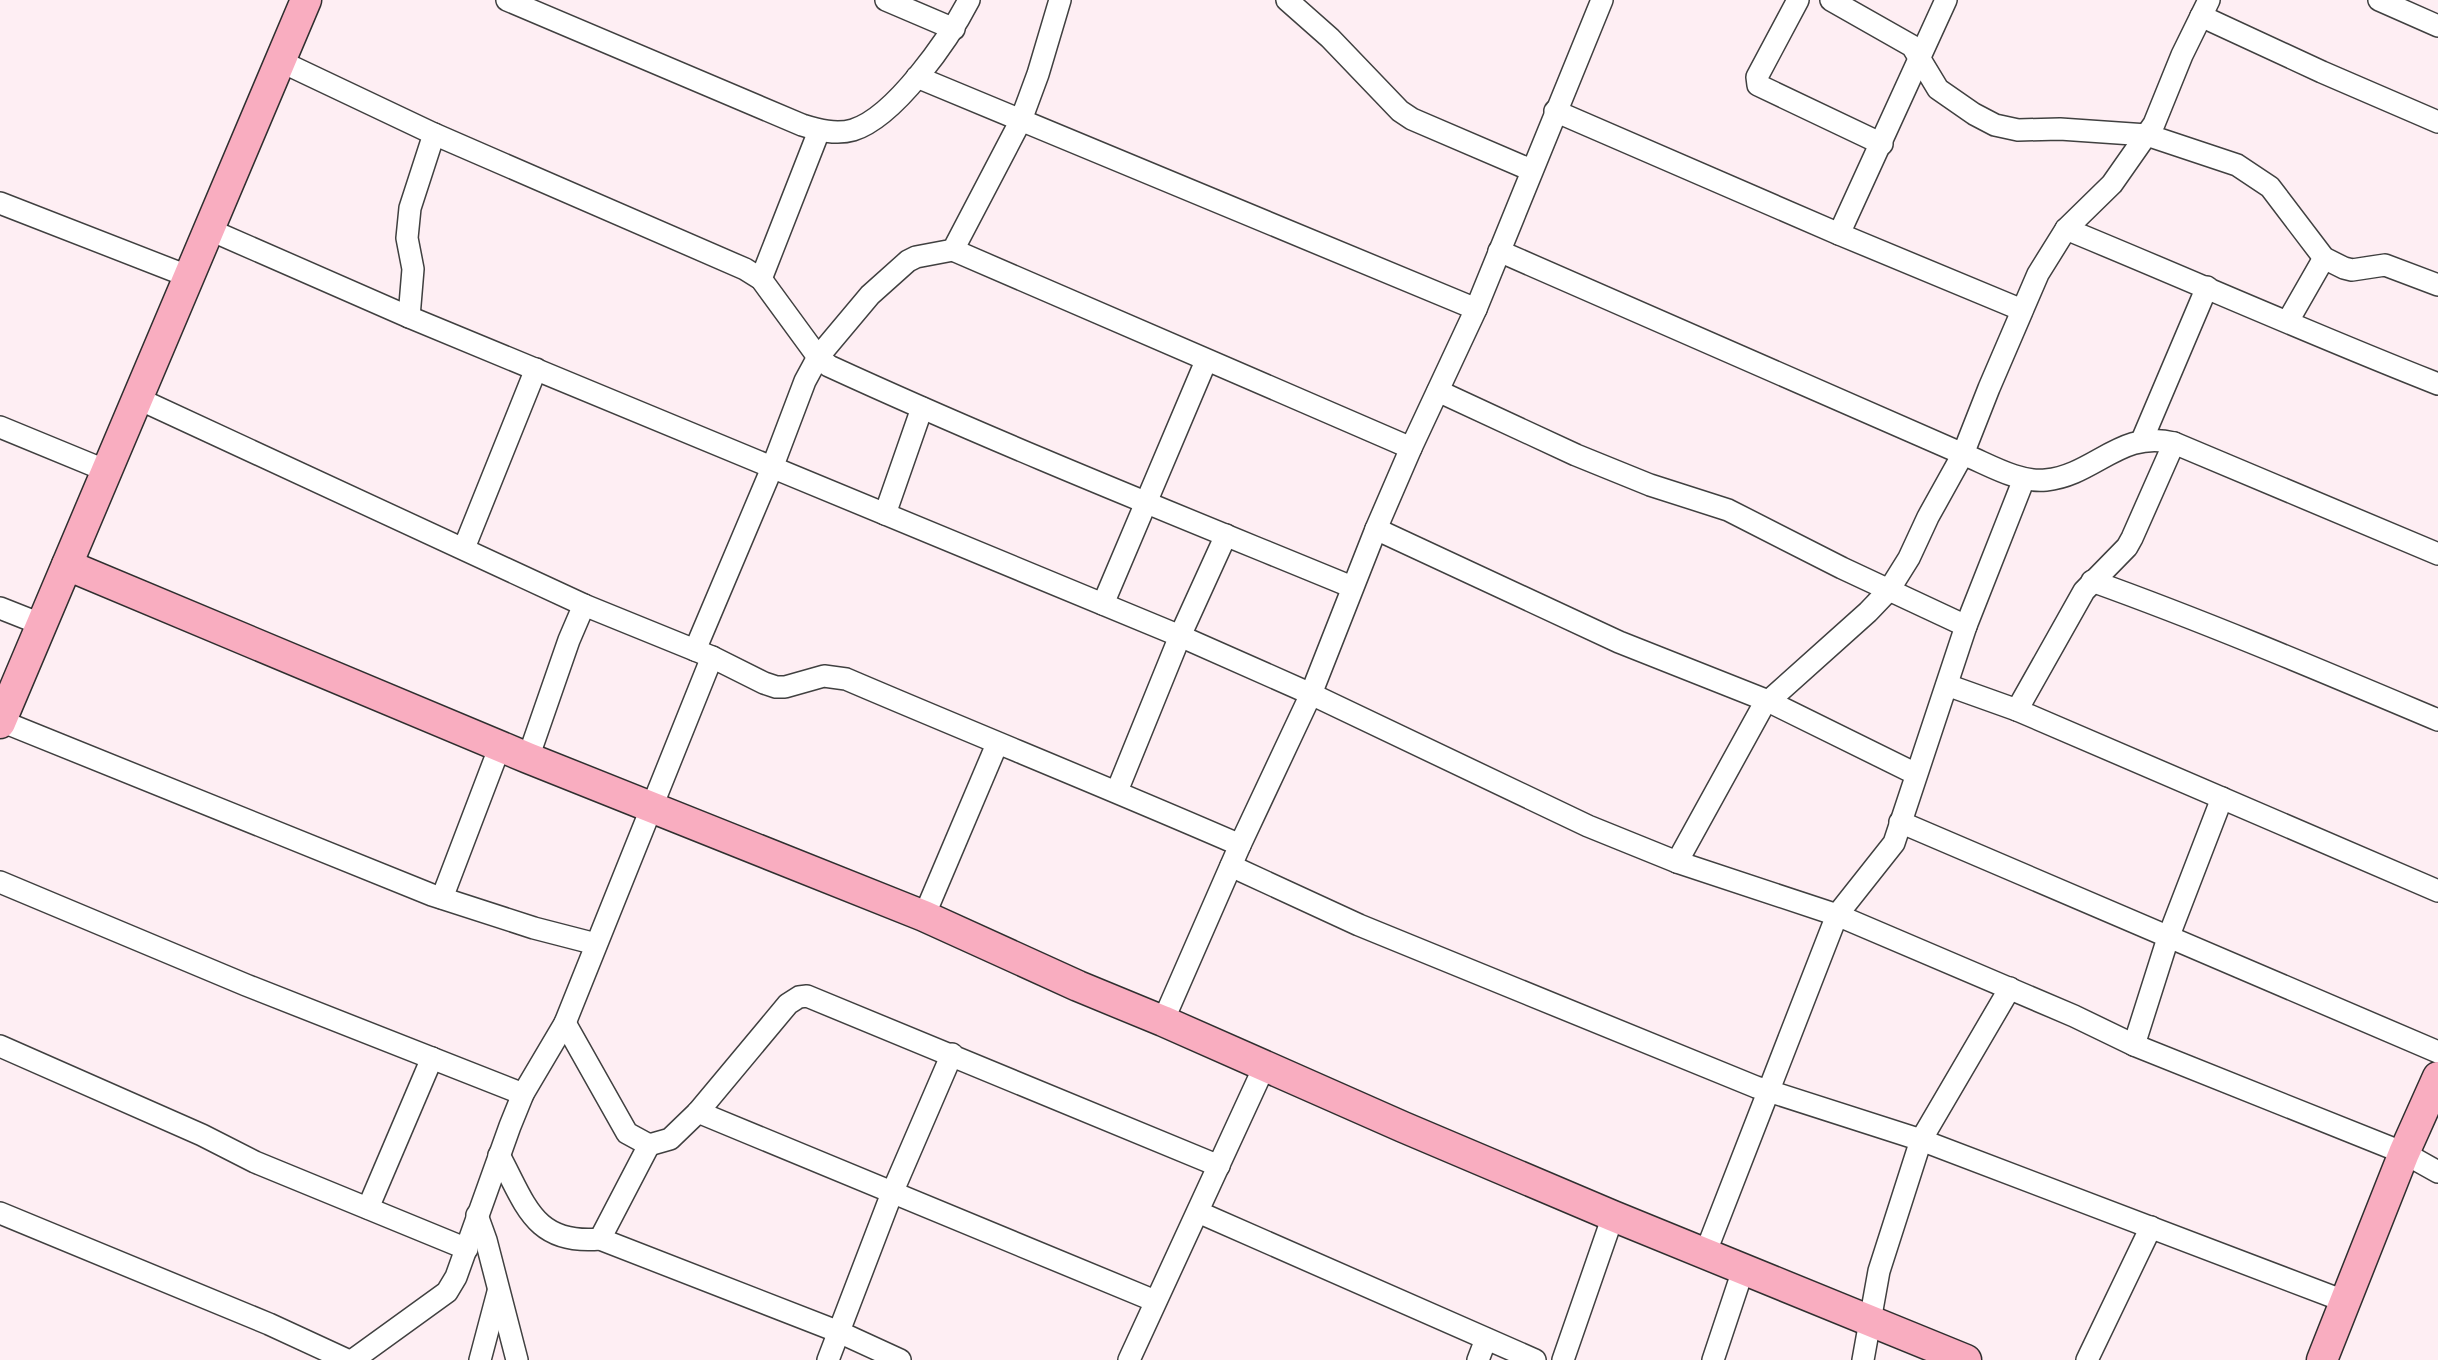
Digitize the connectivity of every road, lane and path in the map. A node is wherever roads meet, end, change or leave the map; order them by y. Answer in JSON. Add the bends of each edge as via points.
{"nodes":[{"id":1,"x":306,"y":0,"type":"edge"},
{"id":2,"x":507,"y":0,"type":"edge"},
{"id":3,"x":886,"y":0,"type":"edge"},
{"id":4,"x":969,"y":0,"type":"edge"},
{"id":5,"x":1060,"y":0,"type":"edge"},
{"id":6,"x":1287,"y":0,"type":"edge"},
{"id":7,"x":1602,"y":0,"type":"edge"},
{"id":8,"x":1798,"y":0,"type":"edge"},
{"id":9,"x":1831,"y":0,"type":"edge"},
{"id":10,"x":1946,"y":0,"type":"edge"},
{"id":11,"x":2379,"y":0,"type":"edge"},
{"id":12,"x":547,"y":8,"type":"edge"},
{"id":13,"x":2205,"y":8,"type":"edge"},
{"id":14,"x":2438,"y":26,"type":"edge"},
{"id":15,"x":954,"y":29,"type":"junction"},
{"id":16,"x":1920,"y":58,"type":"junction"},
{"id":17,"x":280,"y":61,"type":"junction"},
{"id":18,"x":917,"y":77,"type":"junction"},
{"id":19,"x":1555,"y":111,"type":"junction"},
{"id":20,"x":1021,"y":120,"type":"junction"},
{"id":21,"x":2438,"y":122,"type":"edge"},
{"id":22,"x":819,"y":131,"type":"junction"},
{"id":23,"x":434,"y":134,"type":"junction"},
{"id":24,"x":2147,"y":135,"type":"junction"},
{"id":25,"x":1882,"y":144,"type":"junction"},
{"id":26,"x":1531,"y":170,"type":"junction"},
{"id":27,"x":0,"y":203,"type":"edge"},
{"id":28,"x":208,"y":229,"type":"junction"},
{"id":29,"x":2066,"y":229,"type":"junction"},
{"id":30,"x":1839,"y":234,"type":"junction"},
{"id":31,"x":953,"y":249,"type":"junction"},
{"id":32,"x":1499,"y":251,"type":"junction"},
{"id":33,"x":2324,"y":258,"type":"junction"},
{"id":34,"x":190,"y":277,"type":"junction"},
{"id":35,"x":761,"y":279,"type":"junction"},
{"id":36,"x":2438,"y":285,"type":"edge"},
{"id":37,"x":2207,"y":287,"type":"junction"},
{"id":38,"x":1476,"y":309,"type":"junction"},
{"id":39,"x":2022,"y":310,"type":"junction"},
{"id":40,"x":409,"y":317,"type":"junction"},
{"id":41,"x":2288,"y":321,"type":"junction"},
{"id":42,"x":818,"y":357,"type":"junction"},
{"id":43,"x":1206,"y":361,"type":"junction"},
{"id":44,"x":536,"y":369,"type":"junction"},
{"id":45,"x":2438,"y":384,"type":"edge"},
{"id":46,"x":1438,"y":391,"type":"junction"},
{"id":47,"x":139,"y":399,"type":"junction"},
{"id":48,"x":922,"y":408,"type":"junction"},
{"id":49,"x":0,"y":427,"type":"edge"},
{"id":50,"x":2142,"y":440,"type":"junction"},
{"id":51,"x":2174,"y":442,"type":"junction"},
{"id":52,"x":1411,"y":448,"type":"junction"},
{"id":53,"x":1963,"y":454,"type":"junction"},
{"id":54,"x":772,"y":468,"type":"junction"},
{"id":55,"x":107,"y":471,"type":"junction"},
{"id":56,"x":2024,"y":479,"type":"junction"},
{"id":57,"x":1146,"y":503,"type":"junction"},
{"id":58,"x":885,"y":514,"type":"junction"},
{"id":59,"x":1376,"y":529,"type":"junction"},
{"id":60,"x":1226,"y":535,"type":"junction"},
{"id":61,"x":464,"y":548,"type":"junction"},
{"id":62,"x":2438,"y":554,"type":"edge"},
{"id":63,"x":67,"y":566,"type":"junction"},
{"id":64,"x":2092,"y":581,"type":"junction"},
{"id":65,"x":1352,"y":586,"type":"junction"},
{"id":66,"x":1889,"y":590,"type":"junction"},
{"id":67,"x":1103,"y":604,"type":"junction"},
{"id":68,"x":584,"y":605,"type":"junction"},
{"id":69,"x":0,"y":608,"type":"edge"},
{"id":70,"x":42,"y":625,"type":"junction"},
{"id":71,"x":1966,"y":627,"type":"junction"},
{"id":72,"x":1180,"y":636,"type":"junction"},
{"id":73,"x":704,"y":653,"type":"junction"},
{"id":74,"x":1947,"y":686,"type":"junction"},
{"id":75,"x":1311,"y":694,"type":"junction"},
{"id":76,"x":1768,"y":701,"type":"junction"},
{"id":77,"x":2017,"y":710,"type":"junction"},
{"id":78,"x":2438,"y":720,"type":"edge"},
{"id":79,"x":0,"y":722,"type":"edge"},
{"id":80,"x":997,"y":744,"type":"junction"},
{"id":81,"x":500,"y":746,"type":"junction"},
{"id":82,"x":528,"y":758,"type":"junction"},
{"id":83,"x":1916,"y":774,"type":"junction"},
{"id":84,"x":1117,"y":791,"type":"junction"},
{"id":85,"x":2222,"y":798,"type":"junction"},
{"id":86,"x":653,"y":806,"type":"junction"},
{"id":87,"x":1900,"y":822,"type":"junction"},
{"id":88,"x":1240,"y":845,"type":"junction"},
{"id":89,"x":1677,"y":862,"type":"junction"},
{"id":90,"x":1231,"y":866,"type":"junction"},
{"id":91,"x":0,"y":882,"type":"edge"},
{"id":92,"x":2438,"y":891,"type":"edge"},
{"id":93,"x":442,"y":898,"type":"junction"},
{"id":94,"x":1837,"y":915,"type":"junction"},
{"id":95,"x":924,"y":916,"type":"junction"},
{"id":96,"x":2168,"y":938,"type":"junction"},
{"id":97,"x":596,"y":944,"type":"junction"},
{"id":98,"x":2010,"y":988,"type":"junction"},
{"id":99,"x":1163,"y":1021,"type":"junction"},
{"id":100,"x":565,"y":1023,"type":"junction"},
{"id":101,"x":2134,"y":1045,"type":"junction"},
{"id":102,"x":0,"y":1046,"type":"edge"},
{"id":103,"x":2438,"y":1052,"type":"edge"},
{"id":104,"x":952,"y":1054,"type":"junction"},
{"id":105,"x":432,"y":1058,"type":"junction"},
{"id":106,"x":1265,"y":1065,"type":"junction"},
{"id":107,"x":2438,"y":1077,"type":"edge"},
{"id":108,"x":1769,"y":1092,"type":"junction"},
{"id":109,"x":523,"y":1094,"type":"junction"},
{"id":110,"x":698,"y":1112,"type":"junction"},
{"id":111,"x":1921,"y":1140,"type":"junction"},
{"id":112,"x":649,"y":1145,"type":"junction"},
{"id":113,"x":2404,"y":1153,"type":"junction"},
{"id":114,"x":500,"y":1155,"type":"junction"},
{"id":115,"x":1219,"y":1166,"type":"junction"},
{"id":116,"x":2438,"y":1172,"type":"edge"},
{"id":117,"x":892,"y":1193,"type":"junction"},
{"id":118,"x":368,"y":1208,"type":"junction"},
{"id":119,"x":1198,"y":1212,"type":"junction"},
{"id":120,"x":0,"y":1213,"type":"edge"},
{"id":121,"x":477,"y":1215,"type":"junction"},
{"id":122,"x":1612,"y":1216,"type":"junction"},
{"id":123,"x":2151,"y":1227,"type":"junction"},
{"id":124,"x":600,"y":1239,"type":"junction"},
{"id":125,"x":467,"y":1249,"type":"junction"},
{"id":126,"x":1705,"y":1254,"type":"junction"},
{"id":127,"x":1743,"y":1270,"type":"junction"},
{"id":128,"x":498,"y":1292,"type":"junction"},
{"id":129,"x":1155,"y":1301,"type":"junction"},
{"id":130,"x":2344,"y":1302,"type":"junction"},
{"id":131,"x":1871,"y":1321,"type":"junction"},
{"id":132,"x":839,"y":1332,"type":"junction"},
{"id":133,"x":1486,"y":1339,"type":"junction"},
{"id":134,"x":1133,"y":1359,"type":"edge"},
{"id":135,"x":347,"y":1360,"type":"edge"},
{"id":136,"x":353,"y":1360,"type":"edge"},
{"id":137,"x":480,"y":1360,"type":"edge"},
{"id":138,"x":517,"y":1360,"type":"edge"},
{"id":139,"x":828,"y":1360,"type":"edge"},
{"id":140,"x":900,"y":1360,"type":"edge"},
{"id":141,"x":1478,"y":1360,"type":"edge"},
{"id":142,"x":1535,"y":1360,"type":"edge"},
{"id":143,"x":1563,"y":1360,"type":"edge"},
{"id":144,"x":1713,"y":1360,"type":"edge"},
{"id":145,"x":1863,"y":1360,"type":"edge"},
{"id":146,"x":1966,"y":1360,"type":"edge"},
{"id":147,"x":2087,"y":1360,"type":"edge"},
{"id":148,"x":2322,"y":1360,"type":"edge"}],
"edges":[{"from":1,"to":17,"type":"street"},
{"from":2,"to":12,"type":"street"},
{"from":3,"to":15,"type":"street"},
{"from":4,"to":15,"type":"street"},
{"from":5,"to":20,"type":"street"},
{"from":6,"to":26,"type":"street","via":[[1330,38],[1400,111]]},
{"from":7,"to":19,"type":"street"},
{"from":8,"to":25,"type":"street","via":[[1757,77],[1758,85]]},
{"from":9,"to":16,"type":"street","via":[[1903,39]]},
{"from":10,"to":16,"type":"street"},
{"from":11,"to":14,"type":"street"},
{"from":12,"to":22,"type":"street"},
{"from":13,"to":21,"type":"street","via":[[2322,72]]},
{"from":13,"to":24,"type":"street"},
{"from":15,"to":18,"type":"street"},
{"from":16,"to":24,"type":"street","via":[[1938,89],[1995,125],[2018,130]]},
{"from":16,"to":25,"type":"street"},
{"from":17,"to":23,"type":"street"},
{"from":17,"to":28,"type":"street"},
{"from":18,"to":20,"type":"street"},
{"from":18,"to":22,"type":"street","via":[[872,122],[844,132]]},
{"from":19,"to":26,"type":"street"},
{"from":19,"to":30,"type":"street"},
{"from":20,"to":31,"type":"street"},
{"from":20,"to":38,"type":"street"},
{"from":22,"to":35,"type":"street"},
{"from":23,"to":35,"type":"street","via":[[712,253]]},
{"from":23,"to":40,"type":"street","via":[[410,208],[407,238],[413,269]]},
{"from":24,"to":29,"type":"street","via":[[2112,183]]},
{"from":24,"to":33,"type":"street","via":[[2237,165],[2256,176],[2270,187]]},
{"from":25,"to":30,"type":"street"},
{"from":26,"to":32,"type":"street"},
{"from":27,"to":34,"type":"street"},
{"from":28,"to":34,"type":"street"},
{"from":28,"to":40,"type":"street"},
{"from":29,"to":37,"type":"street"},
{"from":29,"to":39,"type":"street","via":[[2038,274]]},
{"from":30,"to":39,"type":"street"},
{"from":31,"to":42,"type":"street","via":[[908,261],[870,295]]},
{"from":31,"to":43,"type":"street"},
{"from":32,"to":38,"type":"street"},
{"from":32,"to":53,"type":"street"},
{"from":33,"to":36,"type":"street","via":[[2352,270],[2385,265]]},
{"from":33,"to":41,"type":"street"},
{"from":34,"to":47,"type":"street"},
{"from":35,"to":42,"type":"street"},
{"from":37,"to":41,"type":"street"},
{"from":37,"to":50,"type":"street"},
{"from":38,"to":46,"type":"street"},
{"from":39,"to":53,"type":"street"},
{"from":40,"to":44,"type":"street"},
{"from":41,"to":45,"type":"street"},
{"from":42,"to":48,"type":"street","via":[[829,366]]},
{"from":42,"to":54,"type":"street"},
{"from":43,"to":52,"type":"street"},
{"from":43,"to":57,"type":"street"},
{"from":44,"to":54,"type":"street"},
{"from":44,"to":61,"type":"street"},
{"from":46,"to":52,"type":"street"},
{"from":46,"to":66,"type":"street","via":[[1597,464],[1728,510]]},
{"from":47,"to":55,"type":"street"},
{"from":47,"to":61,"type":"street"},
{"from":48,"to":57,"type":"street"},
{"from":48,"to":58,"type":"street"},
{"from":49,"to":55,"type":"street"},
{"from":50,"to":51,"type":"street"},
{"from":50,"to":56,"type":"street","via":[[2066,476]]},
{"from":51,"to":62,"type":"street"},
{"from":51,"to":64,"type":"street","via":[[2127,547]]},
{"from":52,"to":59,"type":"street"},
{"from":53,"to":56,"type":"street"},
{"from":53,"to":66,"type":"street"},
{"from":54,"to":58,"type":"street"},
{"from":54,"to":73,"type":"street"},
{"from":55,"to":63,"type":"street"},
{"from":56,"to":71,"type":"street"},
{"from":57,"to":60,"type":"street"},
{"from":57,"to":67,"type":"street"},
{"from":58,"to":67,"type":"street"},
{"from":59,"to":65,"type":"street"},
{"from":59,"to":76,"type":"street","via":[[1619,642]]},
{"from":60,"to":65,"type":"street"},
{"from":60,"to":72,"type":"street"},
{"from":61,"to":68,"type":"street"},
{"from":63,"to":70,"type":"street"},
{"from":63,"to":81,"type":"street"},
{"from":64,"to":77,"type":"street"},
{"from":64,"to":78,"type":"street","via":[[2220,629]]},
{"from":65,"to":75,"type":"street"},
{"from":66,"to":71,"type":"street"},
{"from":66,"to":76,"type":"street"},
{"from":67,"to":72,"type":"street"},
{"from":68,"to":73,"type":"street"},
{"from":68,"to":82,"type":"street"},
{"from":69,"to":70,"type":"street"},
{"from":70,"to":79,"type":"street"},
{"from":71,"to":74,"type":"street"},
{"from":72,"to":75,"type":"street"},
{"from":72,"to":84,"type":"street"},
{"from":73,"to":80,"type":"street","via":[[776,687],[824,676],[846,679]]},
{"from":73,"to":86,"type":"street"},
{"from":74,"to":77,"type":"street"},
{"from":74,"to":83,"type":"street"},
{"from":75,"to":88,"type":"street"},
{"from":75,"to":89,"type":"street","via":[[1588,826]]},
{"from":76,"to":83,"type":"street"},
{"from":76,"to":89,"type":"street"},
{"from":77,"to":85,"type":"street"},
{"from":79,"to":93,"type":"street"},
{"from":80,"to":84,"type":"street"},
{"from":80,"to":95,"type":"street"},
{"from":81,"to":82,"type":"street"},
{"from":81,"to":93,"type":"street"},
{"from":82,"to":86,"type":"street"},
{"from":83,"to":87,"type":"street"},
{"from":84,"to":88,"type":"street"},
{"from":85,"to":92,"type":"street"},
{"from":85,"to":96,"type":"street"},
{"from":86,"to":95,"type":"street"},
{"from":86,"to":97,"type":"street"},
{"from":87,"to":94,"type":"street","via":[[1887,855]]},
{"from":87,"to":96,"type":"street"},
{"from":88,"to":90,"type":"street"},
{"from":89,"to":94,"type":"street"},
{"from":90,"to":99,"type":"street"},
{"from":90,"to":108,"type":"street","via":[[1359,925]]},
{"from":91,"to":105,"type":"street"},
{"from":93,"to":97,"type":"street"},
{"from":94,"to":98,"type":"street"},
{"from":94,"to":108,"type":"street"},
{"from":95,"to":99,"type":"street"},
{"from":96,"to":101,"type":"street"},
{"from":96,"to":103,"type":"street"},
{"from":97,"to":100,"type":"street"},
{"from":98,"to":101,"type":"street"},
{"from":98,"to":111,"type":"street"},
{"from":99,"to":106,"type":"street"},
{"from":100,"to":109,"type":"street"},
{"from":100,"to":112,"type":"street","via":[[627,1133]]},
{"from":101,"to":113,"type":"street"},
{"from":102,"to":118,"type":"street","via":[[255,1162]]},
{"from":104,"to":110,"type":"street","via":[[816,998],[799,997],[788,1004]]},
{"from":104,"to":115,"type":"street"},
{"from":104,"to":117,"type":"street"},
{"from":105,"to":109,"type":"street"},
{"from":105,"to":118,"type":"street"},
{"from":106,"to":115,"type":"street"},
{"from":106,"to":122,"type":"street"},
{"from":107,"to":113,"type":"street"},
{"from":108,"to":111,"type":"street"},
{"from":108,"to":126,"type":"street"},
{"from":109,"to":114,"type":"street"},
{"from":110,"to":112,"type":"street","via":[[670,1139]]},
{"from":110,"to":117,"type":"street"},
{"from":111,"to":123,"type":"street"},
{"from":111,"to":131,"type":"street","via":[[1879,1271]]},
{"from":112,"to":124,"type":"street"},
{"from":113,"to":116,"type":"street"},
{"from":113,"to":130,"type":"street"},
{"from":114,"to":121,"type":"street"},
{"from":114,"to":124,"type":"street","via":[[530,1214],[544,1228],[562,1238]]},
{"from":115,"to":119,"type":"street"},
{"from":117,"to":129,"type":"street"},
{"from":117,"to":132,"type":"street"},
{"from":118,"to":125,"type":"street"},
{"from":119,"to":129,"type":"street"},
{"from":119,"to":133,"type":"street"},
{"from":120,"to":135,"type":"street"},
{"from":121,"to":125,"type":"street"},
{"from":121,"to":128,"type":"street"},
{"from":122,"to":126,"type":"street"},
{"from":122,"to":143,"type":"street"},
{"from":123,"to":130,"type":"street"},
{"from":123,"to":147,"type":"street"},
{"from":124,"to":132,"type":"street"},
{"from":125,"to":136,"type":"street","via":[[447,1292]]},
{"from":126,"to":127,"type":"street"},
{"from":127,"to":131,"type":"street"},
{"from":127,"to":144,"type":"street"},
{"from":128,"to":137,"type":"street"},
{"from":128,"to":138,"type":"street"},
{"from":129,"to":134,"type":"street"},
{"from":130,"to":148,"type":"street"},
{"from":131,"to":145,"type":"street"},
{"from":131,"to":146,"type":"street"},
{"from":132,"to":139,"type":"street"},
{"from":132,"to":140,"type":"street"},
{"from":133,"to":141,"type":"street"},
{"from":133,"to":142,"type":"street"}]}
